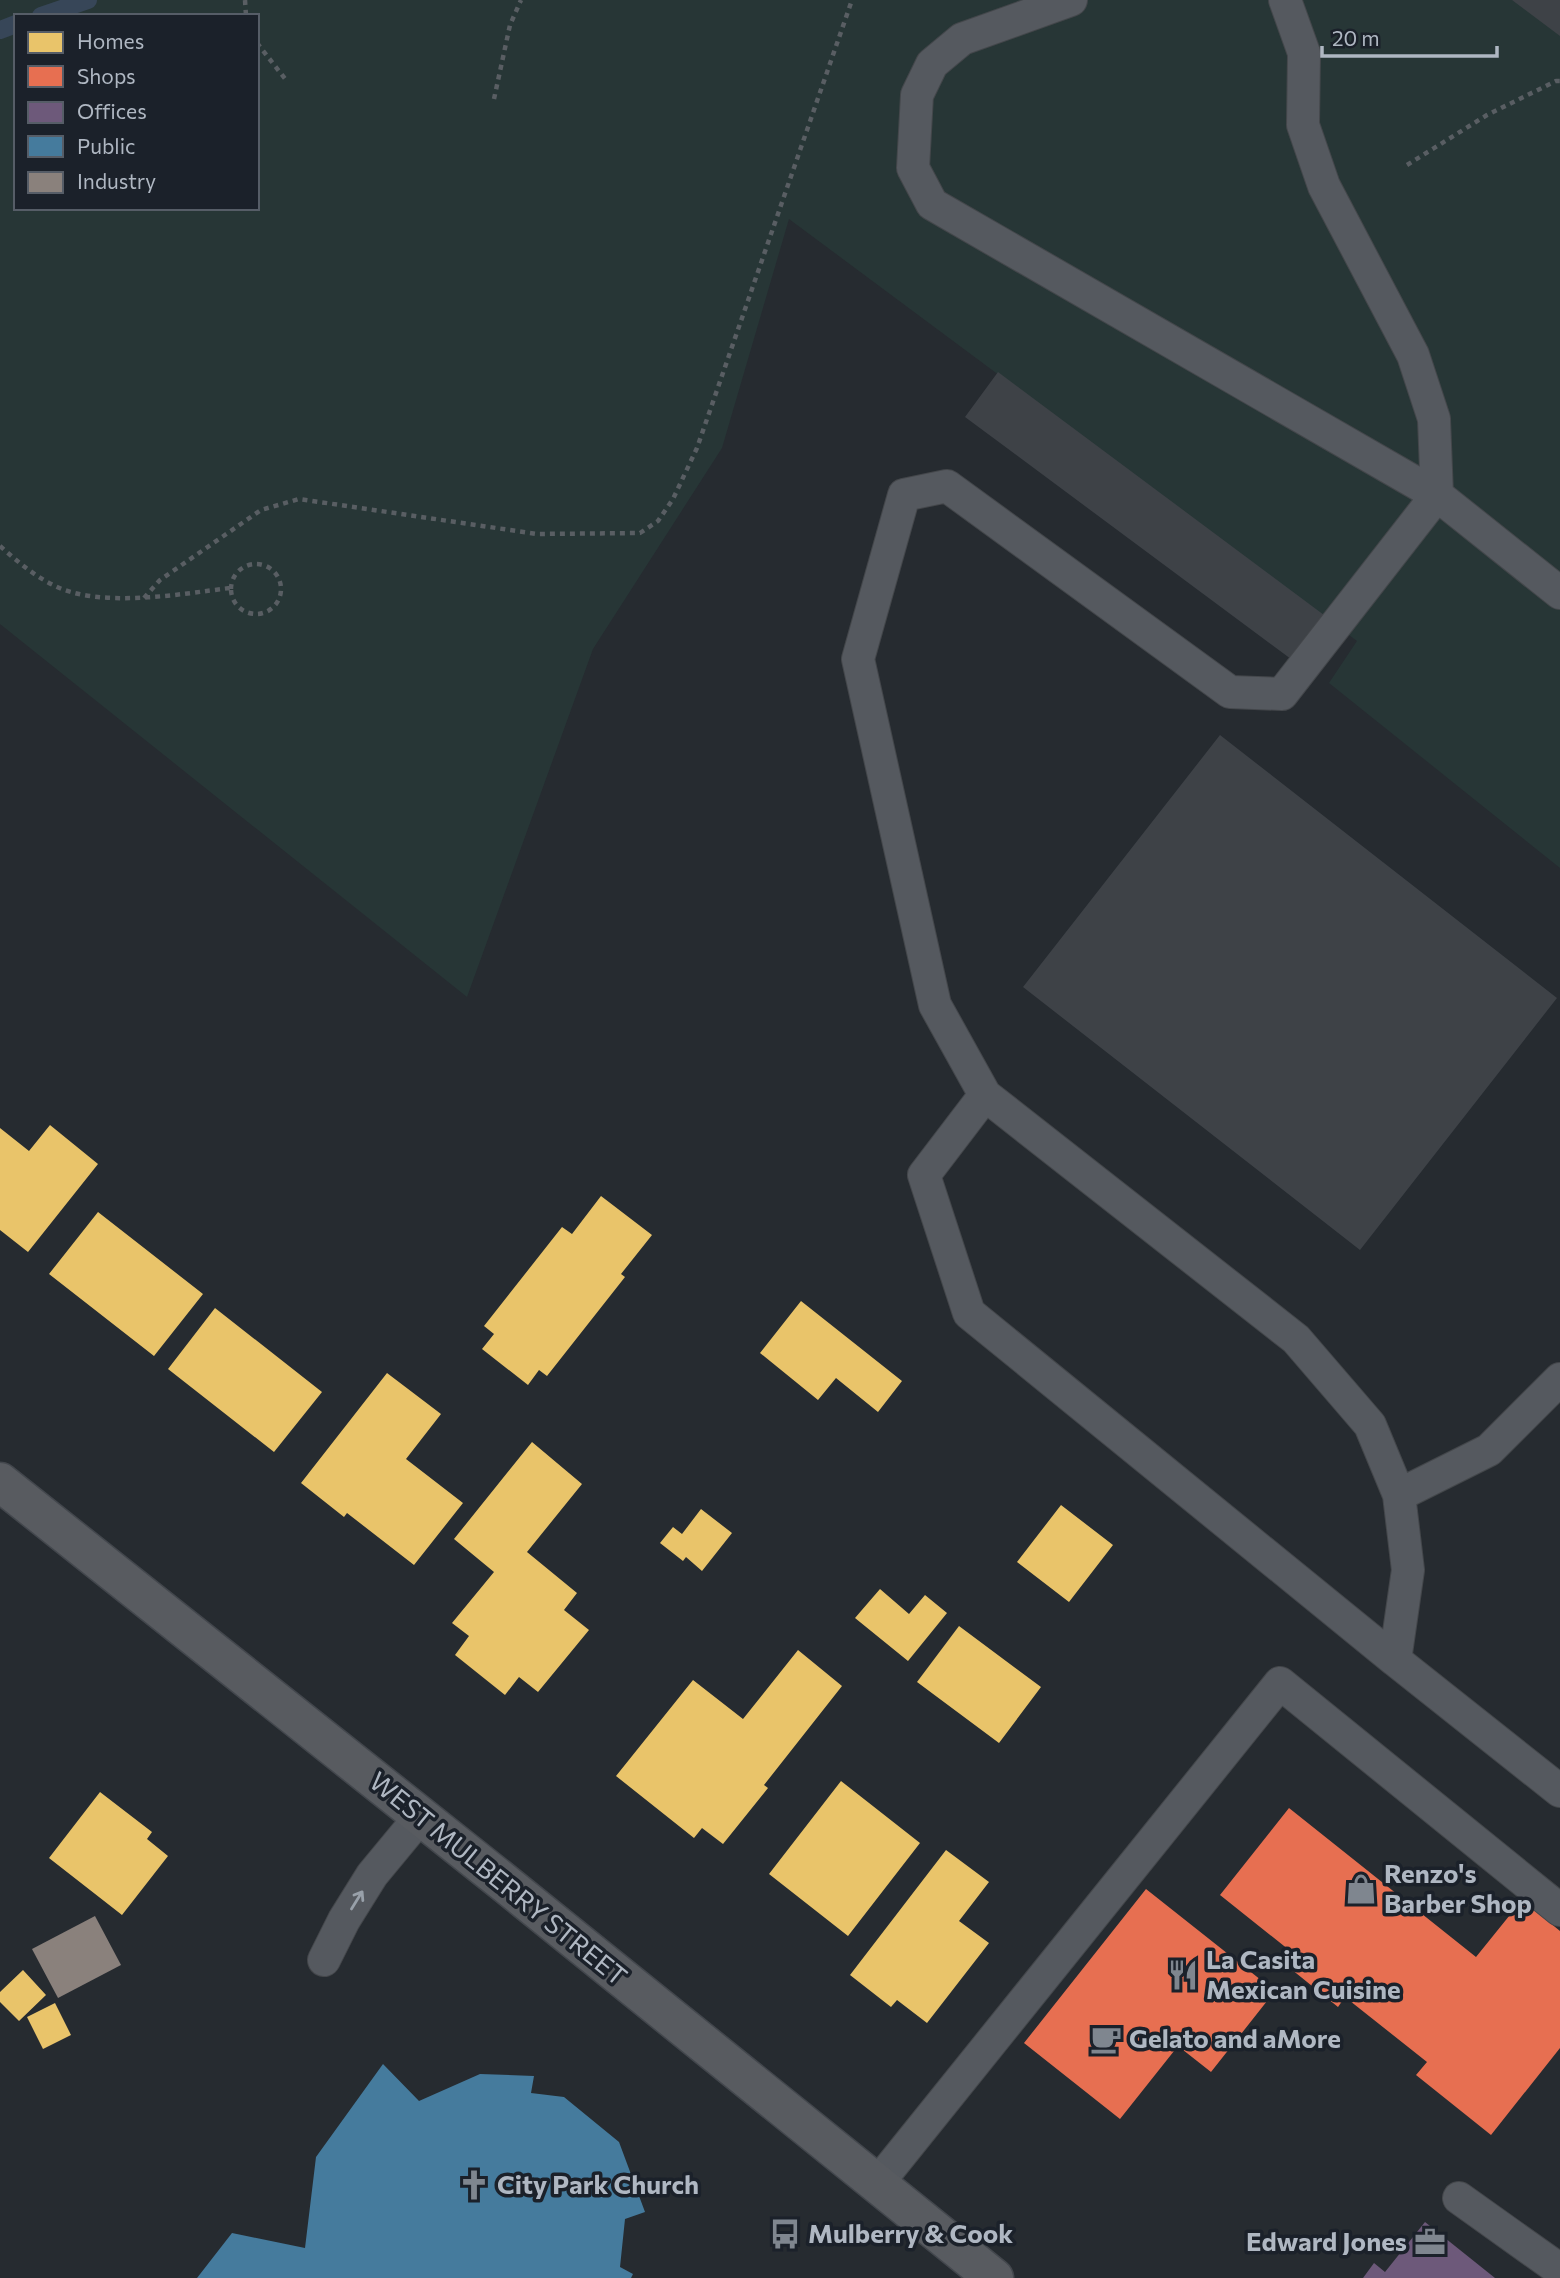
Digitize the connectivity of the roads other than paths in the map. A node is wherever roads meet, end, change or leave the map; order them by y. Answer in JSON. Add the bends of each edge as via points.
{"nodes":[{"id":1,"x":1071,"y":0,"type":"edge"},
{"id":2,"x":1285,"y":0,"type":"edge"},
{"id":3,"x":1437,"y":495,"type":"junction"},
{"id":4,"x":1560,"y":593,"type":"edge"},
{"id":5,"x":985,"y":1095,"type":"junction"},
{"id":6,"x":1560,"y":1378,"type":"edge"},
{"id":7,"x":0,"y":1482,"type":"edge"},
{"id":8,"x":1399,"y":1495,"type":"junction"},
{"id":9,"x":1395,"y":1660,"type":"junction"},
{"id":10,"x":1560,"y":1791,"type":"edge"},
{"id":11,"x":420,"y":1817,"type":"junction"},
{"id":12,"x":1560,"y":1910,"type":"edge"},
{"id":13,"x":324,"y":1960,"type":"dead end"},
{"id":14,"x":877,"y":2185,"type":"junction"},
{"id":15,"x":1459,"y":2198,"type":"dead end"},
{"id":16,"x":1560,"y":2270,"type":"edge"},
{"id":17,"x":994,"y":2278,"type":"edge"}],
"edges":[{"from":1,"to":3,"type":"lane","via":[[962,39],[932,64],[917,95],[913,168],[932,204]]},
{"from":2,"to":3,"type":"lane","via":[[1304,53],[1303,125],[1324,186],[1413,355],[1434,419]]},
{"from":3,"to":4,"type":"lane"},
{"from":3,"to":5,"type":"lane","via":[[1282,694],[1230,692],[947,486],[904,495],[858,659],[935,1005]]},
{"from":5,"to":8,"type":"lane","via":[[1296,1339],[1370,1425]]},
{"from":5,"to":9,"type":"lane","via":[[924,1175],[969,1313]]},
{"from":6,"to":8,"type":"lane","via":[[1489,1450]]},
{"from":7,"to":11,"type":"main road","name":"WEST MULBERRY STREET"},
{"from":8,"to":9,"type":"lane","via":[[1408,1570]]},
{"from":9,"to":10,"type":"lane"},
{"from":13,"to":11,"type":"lane","one_way":true,"via":[[372,1875]]},
{"from":11,"to":14,"type":"main road","name":"WEST MULBERRY STREET"},
{"from":12,"to":14,"type":"lane","via":[[1280,1683]]},
{"from":14,"to":17,"type":"main road","name":"WEST MULBERRY STREET"},
{"from":15,"to":16,"type":"lane"}]}
